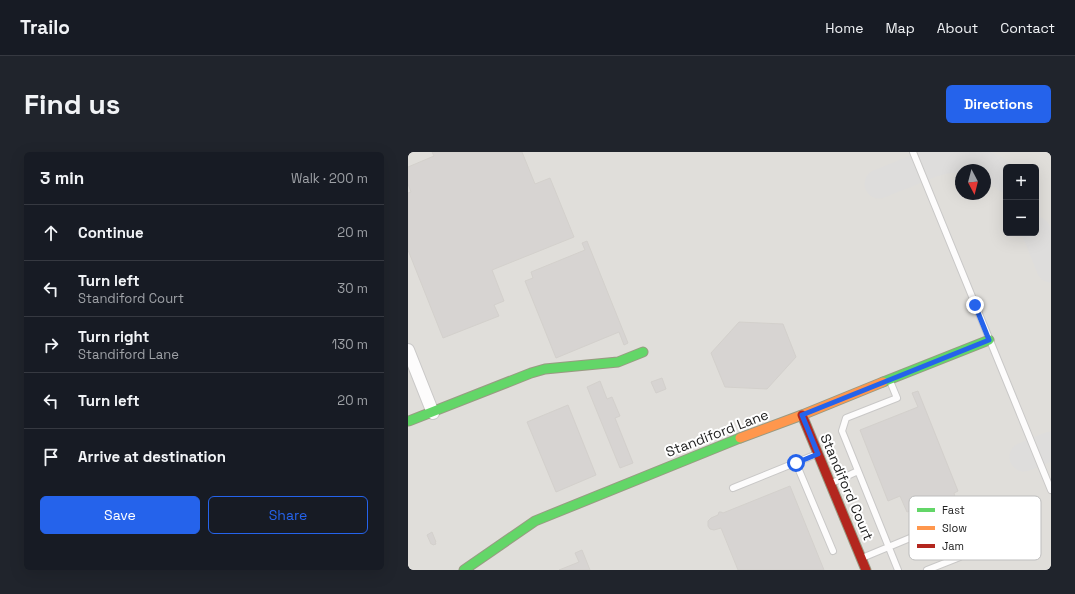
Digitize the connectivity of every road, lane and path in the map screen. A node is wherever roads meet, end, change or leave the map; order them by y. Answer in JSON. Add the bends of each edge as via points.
{"nodes":[{"id":1,"x":913,"y":152,"type":"edge"},
{"id":2,"x":989,"y":340,"type":"junction"},
{"id":3,"x":408,"y":350,"type":"edge"},
{"id":4,"x":643,"y":352,"type":"dead end"},
{"id":5,"x":889,"y":380,"type":"junction"},
{"id":6,"x":433,"y":413,"type":"junction"},
{"id":7,"x":802,"y":415,"type":"junction"},
{"id":8,"x":409,"y":421,"type":"dead end"},
{"id":9,"x":818,"y":454,"type":"junction"},
{"id":10,"x":796,"y":463,"type":"junction"},
{"id":11,"x":858,"y":471,"type":"junction"},
{"id":12,"x":831,"y":483,"type":"junction"},
{"id":13,"x":733,"y":488,"type":"dead end"},
{"id":14,"x":1051,"y":490,"type":"edge"},
{"id":15,"x":909,"y":539,"type":"edge"},
{"id":16,"x":889,"y":547,"type":"junction"},
{"id":17,"x":833,"y":551,"type":"dead end"},
{"id":18,"x":862,"y":559,"type":"junction"},
{"id":19,"x":952,"y":560,"type":"edge"},
{"id":20,"x":464,"y":570,"type":"edge"},
{"id":21,"x":866,"y":570,"type":"edge"},
{"id":22,"x":898,"y":570,"type":"edge"},
{"id":23,"x":927,"y":570,"type":"edge"}],
"edges":[{"from":1,"to":2,"type":"lane"},
{"from":2,"to":5,"type":"street","name":"Standiford Lane"},
{"from":2,"to":14,"type":"lane"},
{"from":3,"to":6,"type":"street"},
{"from":4,"to":6,"type":"street","via":[[618,362],[531,373]]},
{"from":5,"to":7,"type":"street","name":"Standiford Lane"},
{"from":5,"to":11,"type":"lane","via":[[897,398],[846,418],[842,431]]},
{"from":6,"to":8,"type":"street"},
{"from":7,"to":9,"type":"street","name":"Standiford Court"},
{"from":7,"to":20,"type":"street","name":"Standiford Lane","via":[[535,521]]},
{"from":9,"to":10,"type":"lane"},
{"from":9,"to":12,"type":"street","name":"Standiford Court"},
{"from":10,"to":13,"type":"lane"},
{"from":10,"to":17,"type":"lane"},
{"from":11,"to":12,"type":"lane"},
{"from":11,"to":16,"type":"lane"},
{"from":12,"to":18,"type":"street","name":"Standiford Court"},
{"from":15,"to":16,"type":"lane"},
{"from":16,"to":18,"type":"lane"},
{"from":16,"to":22,"type":"lane"},
{"from":18,"to":21,"type":"street","name":"Standiford Court"},
{"from":19,"to":23,"type":"lane"}]}
